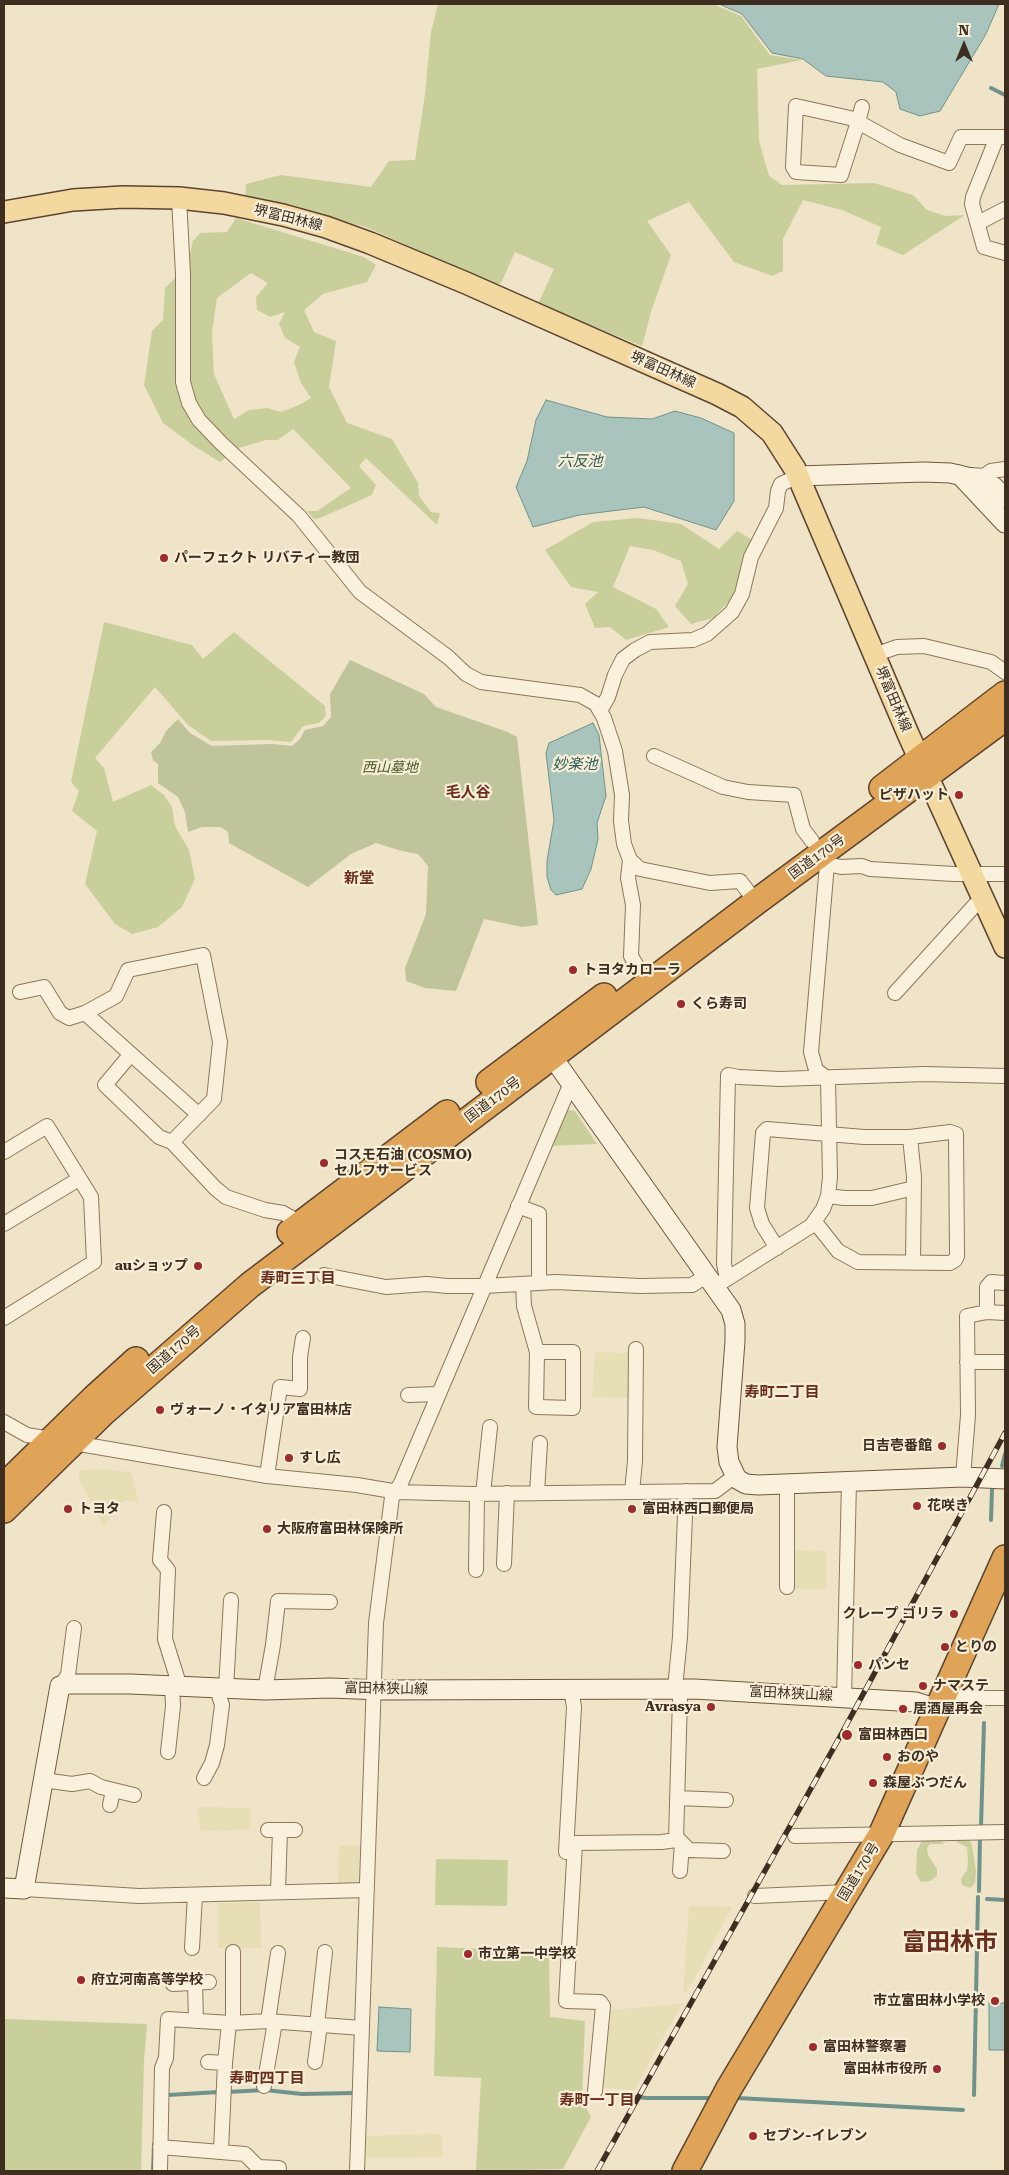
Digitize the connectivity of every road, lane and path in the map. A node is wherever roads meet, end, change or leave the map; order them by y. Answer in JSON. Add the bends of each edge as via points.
{"nodes":[{"id":1,"x":862,"y":107,"type":"dead end"},
{"id":2,"x":858,"y":122,"type":"junction"},
{"id":3,"x":1001,"y":137,"type":"edge"},
{"id":4,"x":179,"y":198,"type":"junction"},
{"id":5,"x":1005,"y":209,"type":"edge"},
{"id":6,"x":4,"y":212,"type":"edge"},
{"id":7,"x":978,"y":223,"type":"junction"},
{"id":8,"x":1005,"y":253,"type":"edge"},
{"id":9,"x":1005,"y":469,"type":"edge"},
{"id":10,"x":960,"y":475,"type":"junction"},
{"id":11,"x":798,"y":476,"type":"junction"},
{"id":12,"x":1005,"y":498,"type":"edge"},
{"id":13,"x":1005,"y":523,"type":"edge"},
{"id":14,"x":874,"y":655,"type":"junction"},
{"id":15,"x":1005,"y":672,"type":"edge"},
{"id":16,"x":1005,"y":694,"type":"edge"},
{"id":17,"x":600,"y":711,"type":"junction"},
{"id":18,"x":1005,"y":718,"type":"edge"},
{"id":19,"x":654,"y":756,"type":"dead end"},
{"id":20,"x":923,"y":767,"type":"junction"},
{"id":21,"x":820,"y":853,"type":"junction"},
{"id":22,"x":630,"y":860,"type":"junction"},
{"id":23,"x":1005,"y":874,"type":"edge"},
{"id":24,"x":972,"y":875,"type":"junction"},
{"id":25,"x":751,"y":896,"type":"junction"},
{"id":26,"x":984,"y":903,"type":"junction"},
{"id":27,"x":1005,"y":947,"type":"edge"},
{"id":28,"x":639,"y":970,"type":"junction"},
{"id":29,"x":20,"y":992,"type":"dead end"},
{"id":30,"x":895,"y":993,"type":"dead end"},
{"id":31,"x":85,"y":1013,"type":"junction"},
{"id":32,"x":547,"y":1049,"type":"junction"},
{"id":33,"x":131,"y":1054,"type":"junction"},
{"id":34,"x":1005,"y":1076,"type":"edge"},
{"id":35,"x":828,"y":1079,"type":"junction"},
{"id":36,"x":571,"y":1082,"type":"junction"},
{"id":37,"x":199,"y":1115,"type":"junction"},
{"id":38,"x":828,"y":1134,"type":"junction"},
{"id":39,"x":910,"y":1136,"type":"junction"},
{"id":40,"x":172,"y":1142,"type":"junction"},
{"id":41,"x":4,"y":1152,"type":"edge"},
{"id":42,"x":79,"y":1179,"type":"junction"},
{"id":43,"x":914,"y":1188,"type":"junction"},
{"id":44,"x":828,"y":1196,"type":"junction"},
{"id":45,"x":518,"y":1206,"type":"junction"},
{"id":46,"x":815,"y":1222,"type":"junction"},
{"id":47,"x":4,"y":1224,"type":"edge"},
{"id":48,"x":303,"y":1232,"type":"junction"},
{"id":49,"x":777,"y":1248,"type":"junction"},
{"id":50,"x":913,"y":1263,"type":"junction"},
{"id":51,"x":324,"y":1275,"type":"dead end"},
{"id":52,"x":716,"y":1280,"type":"junction"},
{"id":53,"x":1005,"y":1282,"type":"edge"},
{"id":54,"x":539,"y":1283,"type":"junction"},
{"id":55,"x":523,"y":1284,"type":"junction"},
{"id":56,"x":484,"y":1286,"type":"junction"},
{"id":57,"x":987,"y":1312,"type":"junction"},
{"id":58,"x":1005,"y":1314,"type":"edge"},
{"id":59,"x":4,"y":1318,"type":"edge"},
{"id":60,"x":303,"y":1338,"type":"dead end"},
{"id":61,"x":636,"y":1349,"type":"dead end"},
{"id":62,"x":537,"y":1352,"type":"junction"},
{"id":63,"x":967,"y":1362,"type":"junction"},
{"id":64,"x":1005,"y":1362,"type":"edge"},
{"id":65,"x":408,"y":1394,"type":"dead end"},
{"id":66,"x":438,"y":1394,"type":"junction"},
{"id":67,"x":4,"y":1422,"type":"edge"},
{"id":68,"x":490,"y":1427,"type":"dead end"},
{"id":69,"x":62,"y":1441,"type":"junction"},
{"id":70,"x":540,"y":1443,"type":"dead end"},
{"id":71,"x":267,"y":1476,"type":"junction"},
{"id":72,"x":735,"y":1476,"type":"junction"},
{"id":73,"x":963,"y":1478,"type":"junction"},
{"id":74,"x":999,"y":1479,"type":"edge"},
{"id":75,"x":849,"y":1482,"type":"junction"},
{"id":76,"x":788,"y":1484,"type":"junction"},
{"id":77,"x":4,"y":1486,"type":"edge"},
{"id":78,"x":396,"y":1491,"type":"junction"},
{"id":79,"x":686,"y":1491,"type":"junction"},
{"id":80,"x":632,"y":1492,"type":"junction"},
{"id":81,"x":537,"y":1493,"type":"junction"},
{"id":82,"x":480,"y":1494,"type":"junction"},
{"id":83,"x":507,"y":1494,"type":"junction"},
{"id":84,"x":4,"y":1510,"type":"edge"},
{"id":85,"x":164,"y":1512,"type":"dead end"},
{"id":86,"x":1005,"y":1558,"type":"edge"},
{"id":87,"x":504,"y":1564,"type":"dead end"},
{"id":88,"x":476,"y":1570,"type":"dead end"},
{"id":89,"x":787,"y":1587,"type":"dead end"},
{"id":90,"x":231,"y":1600,"type":"dead end"},
{"id":91,"x":330,"y":1602,"type":"dead end"},
{"id":92,"x":74,"y":1628,"type":"dead end"},
{"id":93,"x":60,"y":1686,"type":"junction"},
{"id":94,"x":176,"y":1686,"type":"junction"},
{"id":95,"x":675,"y":1688,"type":"junction"},
{"id":96,"x":222,"y":1689,"type":"junction"},
{"id":97,"x":373,"y":1689,"type":"junction"},
{"id":98,"x":265,"y":1690,"type":"junction"},
{"id":99,"x":571,"y":1690,"type":"junction"},
{"id":100,"x":844,"y":1697,"type":"junction"},
{"id":101,"x":1005,"y":1698,"type":"edge"},
{"id":102,"x":941,"y":1700,"type":"junction"},
{"id":103,"x":168,"y":1752,"type":"dead end"},
{"id":104,"x":204,"y":1778,"type":"dead end"},
{"id":105,"x":43,"y":1780,"type":"junction"},
{"id":106,"x":113,"y":1790,"type":"junction"},
{"id":107,"x":134,"y":1795,"type":"dead end"},
{"id":108,"x":677,"y":1798,"type":"junction"},
{"id":109,"x":726,"y":1800,"type":"dead end"},
{"id":110,"x":110,"y":1805,"type":"dead end"},
{"id":111,"x":295,"y":1830,"type":"dead end"},
{"id":112,"x":1005,"y":1832,"type":"edge"},
{"id":113,"x":882,"y":1833,"type":"junction"},
{"id":114,"x":795,"y":1836,"type":"dead end"},
{"id":115,"x":679,"y":1840,"type":"junction"},
{"id":116,"x":723,"y":1851,"type":"dead end"},
{"id":117,"x":566,"y":1852,"type":"dead end"},
{"id":118,"x":680,"y":1871,"type":"dead end"},
{"id":119,"x":4,"y":1888,"type":"edge"},
{"id":120,"x":24,"y":1889,"type":"junction"},
{"id":121,"x":367,"y":1890,"type":"junction"},
{"id":122,"x":278,"y":1892,"type":"junction"},
{"id":123,"x":847,"y":1892,"type":"junction"},
{"id":124,"x":195,"y":1895,"type":"junction"},
{"id":125,"x":755,"y":1896,"type":"dead end"},
{"id":126,"x":192,"y":1948,"type":"dead end"},
{"id":127,"x":233,"y":1952,"type":"dead end"},
{"id":128,"x":325,"y":1952,"type":"dead end"},
{"id":129,"x":278,"y":1953,"type":"dead end"},
{"id":130,"x":195,"y":1982,"type":"junction"},
{"id":131,"x":209,"y":1982,"type":"dead end"},
{"id":132,"x":173,"y":1984,"type":"dead end"},
{"id":133,"x":196,"y":2020,"type":"junction"},
{"id":134,"x":271,"y":2021,"type":"junction"},
{"id":135,"x":231,"y":2023,"type":"junction"},
{"id":136,"x":319,"y":2025,"type":"junction"},
{"id":137,"x":362,"y":2028,"type":"junction"},
{"id":138,"x":208,"y":2062,"type":"dead end"},
{"id":139,"x":315,"y":2062,"type":"dead end"},
{"id":140,"x":225,"y":2063,"type":"junction"},
{"id":141,"x":264,"y":2086,"type":"dead end"},
{"id":142,"x":596,"y":2091,"type":"dead end"},
{"id":143,"x":160,"y":2147,"type":"junction"},
{"id":144,"x":222,"y":2150,"type":"junction"},
{"id":145,"x":279,"y":2168,"type":"dead end"},
{"id":146,"x":689,"y":2170,"type":"edge"},
{"id":147,"x":160,"y":2171,"type":"edge"},
{"id":148,"x":357,"y":2171,"type":"edge"}],
"edges":[{"from":1,"to":2,"type":"street"},
{"from":2,"to":2,"type":"street","via":[[796,106],[793,167],[796,172],[841,175]]},
{"from":2,"to":3,"type":"street","via":[[900,145],[949,163],[962,137]]},
{"from":3,"to":7,"type":"street","via":[[973,197]]},
{"from":4,"to":6,"type":"main road","name":"堺富田林線","via":[[73,200]]},
{"from":4,"to":11,"type":"main road","name":"堺富田林線","via":[[283,214],[326,227],[466,283],[717,394],[742,407],[772,433],[789,456]]},
{"from":4,"to":17,"type":"street","via":[[183,274],[182,382],[199,420],[299,516],[360,592],[466,674],[481,682],[580,695],[596,704]]},
{"from":5,"to":7,"type":"street"},
{"from":7,"to":8,"type":"street","via":[[984,247]]},
{"from":9,"to":10,"type":"street","via":[[991,471],[984,476]]},
{"from":10,"to":11,"type":"main road","via":[[924,472]]},
{"from":10,"to":12,"type":"main road","via":[[984,481]]},
{"from":10,"to":13,"type":"main road"},
{"from":11,"to":14,"type":"main road","name":"堺富田林線"},
{"from":11,"to":17,"type":"street","via":[[781,484],[776,508],[751,557],[742,594],[732,612],[707,634],[693,640],[650,642],[623,659]]},
{"from":14,"to":15,"type":"street","via":[[897,647],[924,646],[991,662]]},
{"from":14,"to":20,"type":"main road","name":"堺富田林線"},
{"from":16,"to":20,"type":"highway","name":"国道170号"},
{"from":17,"to":22,"type":"street","via":[[616,751],[622,795],[621,822]]},
{"from":18,"to":20,"type":"highway","name":"国道170号"},
{"from":19,"to":21,"type":"street","via":[[723,787],[794,795],[803,829]]},
{"from":20,"to":21,"type":"highway","name":"国道170号"},
{"from":20,"to":24,"type":"main road","name":"堺富田林線"},
{"from":21,"to":24,"type":"street","via":[[841,868],[862,866]]},
{"from":21,"to":25,"type":"highway","name":"国道170号"},
{"from":21,"to":35,"type":"street","via":[[811,1052],[816,1070]]},
{"from":22,"to":25,"type":"street","via":[[640,869],[710,883],[740,881]]},
{"from":22,"to":28,"type":"street","via":[[632,956]]},
{"from":23,"to":24,"type":"street"},
{"from":24,"to":26,"type":"main road","name":"堺富田林線"},
{"from":25,"to":28,"type":"highway","name":"国道170号"},
{"from":25,"to":32,"type":"highway","name":"国道170号"},
{"from":26,"to":27,"type":"main road","name":"堺富田林線"},
{"from":26,"to":30,"type":"street","via":[[975,905]]},
{"from":28,"to":32,"type":"highway","name":"国道170号"},
{"from":29,"to":31,"type":"street","via":[[44,987],[60,1013],[69,1018]]},
{"from":31,"to":33,"type":"street"},
{"from":31,"to":37,"type":"street","via":[[116,996],[128,970],[203,955],[220,1042],[214,1099]]},
{"from":32,"to":36,"type":"main road"},
{"from":32,"to":48,"type":"highway","name":"国道170号"},
{"from":33,"to":37,"type":"street"},
{"from":33,"to":40,"type":"street","via":[[105,1085],[159,1136]]},
{"from":34,"to":35,"type":"street","via":[[925,1074]]},
{"from":35,"to":38,"type":"street"},
{"from":35,"to":52,"type":"street","via":[[728,1074],[724,1264]]},
{"from":36,"to":45,"type":"street"},
{"from":36,"to":52,"type":"main road"},
{"from":37,"to":40,"type":"street"},
{"from":38,"to":39,"type":"street"},
{"from":38,"to":44,"type":"street"},
{"from":38,"to":49,"type":"street","via":[[767,1128],[763,1133],[756,1208]]},
{"from":39,"to":43,"type":"street"},
{"from":39,"to":50,"type":"street","via":[[956,1134],[956,1260],[950,1263]]},
{"from":40,"to":48,"type":"street","via":[[226,1197],[283,1213],[292,1218]]},
{"from":41,"to":42,"type":"street","via":[[47,1126]]},
{"from":42,"to":47,"type":"street"},
{"from":42,"to":59,"type":"street","via":[[91,1197],[94,1262]]},
{"from":43,"to":44,"type":"street","via":[[872,1198]]},
{"from":43,"to":50,"type":"street"},
{"from":44,"to":46,"type":"street"},
{"from":45,"to":54,"type":"street","via":[[539,1214]]},
{"from":45,"to":56,"type":"street"},
{"from":46,"to":49,"type":"street"},
{"from":46,"to":50,"type":"street","via":[[838,1251],[851,1260]]},
{"from":48,"to":69,"type":"highway","name":"国道170号","via":[[169,1332]]},
{"from":49,"to":52,"type":"street"},
{"from":51,"to":56,"type":"street","via":[[386,1287],[426,1284]]},
{"from":52,"to":54,"type":"street","via":[[692,1285],[640,1286]]},
{"from":52,"to":72,"type":"main road","via":[[735,1324],[727,1447]]},
{"from":53,"to":57,"type":"street","via":[[991,1282],[987,1287]]},
{"from":54,"to":55,"type":"street"},
{"from":55,"to":56,"type":"street"},
{"from":55,"to":62,"type":"street","via":[[524,1306]]},
{"from":56,"to":66,"type":"street"},
{"from":57,"to":58,"type":"street"},
{"from":57,"to":63,"type":"street","via":[[967,1316]]},
{"from":60,"to":71,"type":"street","via":[[300,1389],[280,1386]]},
{"from":61,"to":80,"type":"street"},
{"from":62,"to":62,"type":"street","via":[[536,1408],[573,1408],[573,1352]]},
{"from":63,"to":64,"type":"street"},
{"from":63,"to":73,"type":"street","via":[[968,1415]]},
{"from":65,"to":66,"type":"street"},
{"from":66,"to":78,"type":"street"},
{"from":67,"to":69,"type":"street","via":[[27,1435]]},
{"from":68,"to":82,"type":"street"},
{"from":69,"to":71,"type":"street"},
{"from":69,"to":77,"type":"highway","name":"国道170号"},
{"from":69,"to":84,"type":"highway","name":"国道170号"},
{"from":70,"to":81,"type":"street"},
{"from":71,"to":78,"type":"street"},
{"from":72,"to":76,"type":"main road","via":[[746,1484]]},
{"from":72,"to":79,"type":"street","via":[[715,1491]]},
{"from":73,"to":74,"type":"main road"},
{"from":73,"to":75,"type":"main road"},
{"from":75,"to":76,"type":"main road"},
{"from":75,"to":100,"type":"street"},
{"from":76,"to":89,"type":"street"},
{"from":78,"to":82,"type":"street"},
{"from":78,"to":97,"type":"street","via":[[392,1497],[380,1579]]},
{"from":79,"to":80,"type":"street"},
{"from":79,"to":95,"type":"street"},
{"from":80,"to":81,"type":"street"},
{"from":81,"to":83,"type":"street"},
{"from":82,"to":83,"type":"street"},
{"from":82,"to":88,"type":"street"},
{"from":83,"to":87,"type":"street"},
{"from":85,"to":94,"type":"street","via":[[160,1560],[168,1570],[165,1639]]},
{"from":86,"to":102,"type":"highway","name":"国道170号"},
{"from":90,"to":96,"type":"street"},
{"from":91,"to":98,"type":"street","via":[[278,1601]]},
{"from":92,"to":93,"type":"street","via":[[68,1674]]},
{"from":93,"to":94,"type":"main road","name":"富田林狭山線"},
{"from":93,"to":105,"type":"main road"},
{"from":94,"to":96,"type":"main road","name":"富田林狭山線"},
{"from":94,"to":103,"type":"street"},
{"from":95,"to":99,"type":"main road","name":"富田林狭山線"},
{"from":95,"to":100,"type":"main road","name":"富田林狭山線"},
{"from":95,"to":108,"type":"street","via":[[680,1697]]},
{"from":96,"to":98,"type":"main road","name":"富田林狭山線"},
{"from":96,"to":104,"type":"street","via":[[217,1745]]},
{"from":97,"to":98,"type":"main road","name":"富田林狭山線"},
{"from":97,"to":99,"type":"main road","name":"富田林狭山線"},
{"from":97,"to":121,"type":"street"},
{"from":99,"to":117,"type":"street","via":[[574,1707]]},
{"from":100,"to":102,"type":"main road","name":"富田林狭山線","via":[[916,1702]]},
{"from":101,"to":102,"type":"street"},
{"from":102,"to":113,"type":"highway","name":"国道170号"},
{"from":105,"to":106,"type":"street","via":[[72,1784],[90,1781]]},
{"from":105,"to":120,"type":"main road"},
{"from":106,"to":107,"type":"street"},
{"from":106,"to":110,"type":"street"},
{"from":108,"to":109,"type":"street"},
{"from":108,"to":115,"type":"street"},
{"from":111,"to":122,"type":"street","via":[[274,1830]]},
{"from":112,"to":113,"type":"street"},
{"from":113,"to":114,"type":"street"},
{"from":113,"to":123,"type":"highway","name":"国道170号"},
{"from":115,"to":116,"type":"street","via":[[689,1850]]},
{"from":115,"to":118,"type":"street"},
{"from":115,"to":142,"type":"street","via":[[575,1843],[566,2001],[600,2002],[603,2006]]},
{"from":119,"to":120,"type":"main road"},
{"from":120,"to":124,"type":"street","via":[[139,1896]]},
{"from":121,"to":122,"type":"street"},
{"from":121,"to":137,"type":"street"},
{"from":122,"to":124,"type":"street"},
{"from":123,"to":125,"type":"street"},
{"from":123,"to":146,"type":"highway","name":"国道170号","via":[[728,2090]]},
{"from":124,"to":126,"type":"street"},
{"from":127,"to":135,"type":"street"},
{"from":128,"to":136,"type":"street"},
{"from":129,"to":134,"type":"street"},
{"from":130,"to":131,"type":"street"},
{"from":130,"to":132,"type":"street"},
{"from":130,"to":133,"type":"street"},
{"from":133,"to":135,"type":"street"},
{"from":133,"to":143,"type":"street","via":[[168,2019],[166,2058],[162,2068]]},
{"from":134,"to":135,"type":"street"},
{"from":134,"to":136,"type":"street"},
{"from":134,"to":141,"type":"street"},
{"from":135,"to":140,"type":"street"},
{"from":136,"to":137,"type":"street"},
{"from":136,"to":139,"type":"street"},
{"from":137,"to":148,"type":"street"},
{"from":138,"to":140,"type":"street"},
{"from":140,"to":144,"type":"street"},
{"from":143,"to":144,"type":"street"},
{"from":143,"to":147,"type":"street"},
{"from":144,"to":145,"type":"street","via":[[244,2154],[258,2167]]}]}
